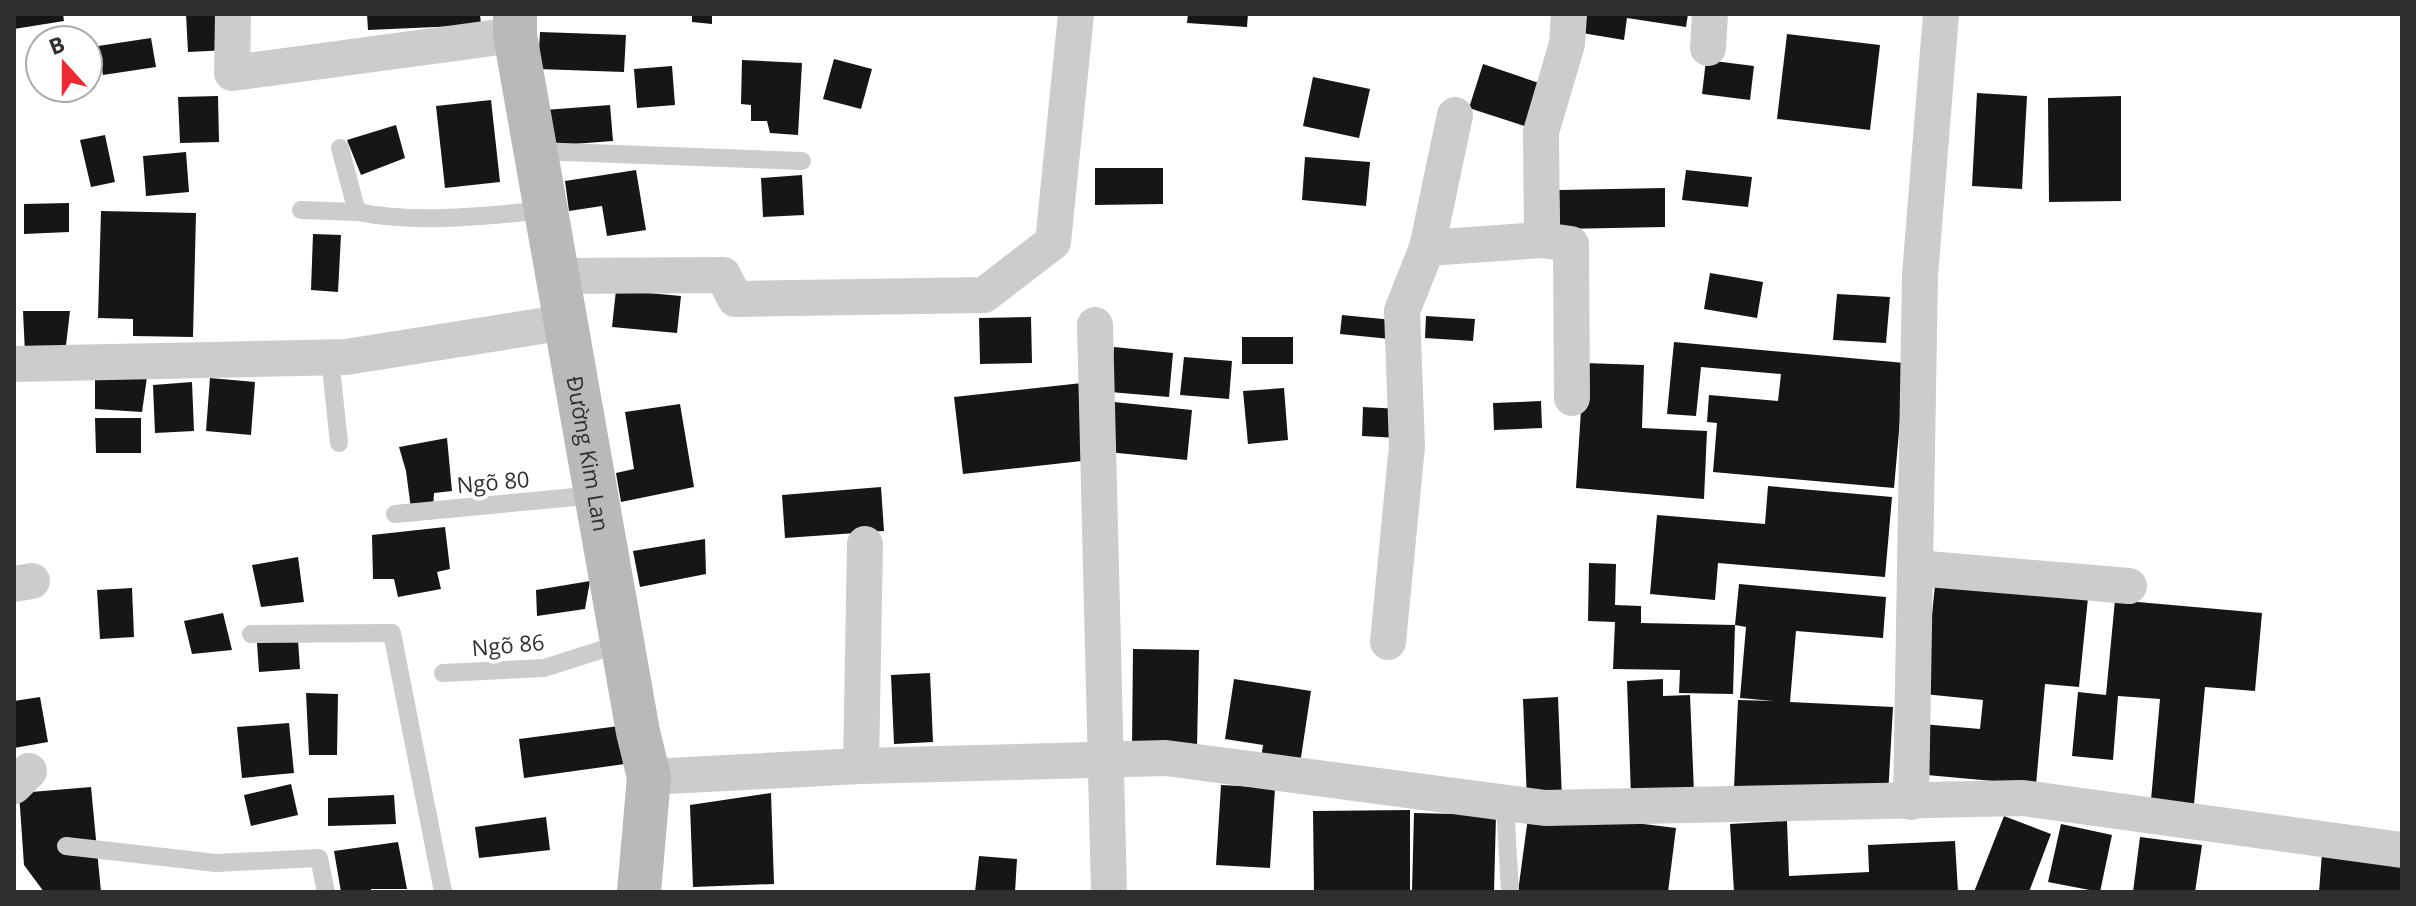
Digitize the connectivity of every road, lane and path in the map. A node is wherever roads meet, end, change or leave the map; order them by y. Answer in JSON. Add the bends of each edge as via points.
{"nodes":[{"id":1,"x":233,"y":14,"type":"edge"},
{"id":2,"x":1076,"y":14,"type":"edge"},
{"id":3,"x":1569,"y":14,"type":"edge"},
{"id":4,"x":1941,"y":14,"type":"edge"},
{"id":5,"x":515,"y":25,"type":"edge"},
{"id":6,"x":1455,"y":115,"type":"dead end"},
{"id":7,"x":340,"y":148,"type":"dead end"},
{"id":8,"x":536,"y":151,"type":"junction"},
{"id":9,"x":802,"y":161,"type":"dead end"},
{"id":10,"x":301,"y":210,"type":"dead end"},
{"id":11,"x":546,"y":210,"type":"junction"},
{"id":12,"x":357,"y":212,"type":"junction"},
{"id":13,"x":1542,"y":240,"type":"junction"},
{"id":14,"x":1427,"y":248,"type":"junction"},
{"id":15,"x":558,"y":276,"type":"junction"},
{"id":16,"x":566,"y":322,"type":"junction"},
{"id":17,"x":1095,"y":325,"type":"dead end"},
{"id":18,"x":330,"y":358,"type":"junction"},
{"id":19,"x":14,"y":364,"type":"edge"},
{"id":20,"x":1572,"y":398,"type":"dead end"},
{"id":21,"x":339,"y":443,"type":"dead end"},
{"id":22,"x":596,"y":495,"type":"junction"},
{"id":23,"x":395,"y":514,"type":"dead end"},
{"id":24,"x":865,"y":544,"type":"dead end"},
{"id":25,"x":1916,"y":568,"type":"junction"},
{"id":26,"x":2129,"y":586,"type":"dead end"},
{"id":27,"x":251,"y":634,"type":"dead end"},
{"id":28,"x":1388,"y":642,"type":"dead end"},
{"id":29,"x":623,"y":643,"type":"junction"},
{"id":30,"x":443,"y":673,"type":"dead end"},
{"id":31,"x":1107,"y":760,"type":"junction"},
{"id":32,"x":861,"y":766,"type":"junction"},
{"id":33,"x":649,"y":777,"type":"junction"},
{"id":34,"x":1911,"y":802,"type":"junction"},
{"id":35,"x":1505,"y":803,"type":"junction"},
{"id":36,"x":66,"y":846,"type":"dead end"},
{"id":37,"x":2402,"y":850,"type":"edge"},
{"id":38,"x":326,"y":892,"type":"edge"},
{"id":39,"x":443,"y":892,"type":"edge"},
{"id":40,"x":639,"y":892,"type":"edge"},
{"id":41,"x":1109,"y":892,"type":"edge"},
{"id":42,"x":1510,"y":892,"type":"edge"}],
"edges":[{"from":1,"to":5,"type":"street","via":[[232,73]]},
{"from":2,"to":15,"type":"street","via":[[1053,242],[984,295],[735,299],[723,275]]},
{"from":3,"to":13,"type":"street","via":[[1567,44],[1541,132]]},
{"from":4,"to":25,"type":"street","via":[[1920,275]]},
{"from":5,"to":8,"type":"street","name":"Đường Kim Lan"},
{"from":6,"to":14,"type":"street"},
{"from":7,"to":12,"type":"lane"},
{"from":8,"to":9,"type":"lane"},
{"from":8,"to":11,"type":"street","name":"Đường Kim Lan"},
{"from":10,"to":12,"type":"lane"},
{"from":11,"to":12,"type":"lane","via":[[475,217],[380,217]]},
{"from":11,"to":15,"type":"street","name":"Đường Kim Lan"},
{"from":13,"to":14,"type":"street"},
{"from":13,"to":20,"type":"street","via":[[1571,244]]},
{"from":14,"to":28,"type":"street","via":[[1402,311],[1407,446]]},
{"from":15,"to":16,"type":"street","name":"Đường Kim Lan"},
{"from":16,"to":18,"type":"street"},
{"from":16,"to":22,"type":"street","name":"Đường Kim Lan"},
{"from":17,"to":31,"type":"street"},
{"from":18,"to":19,"type":"street"},
{"from":18,"to":21,"type":"lane"},
{"from":22,"to":23,"type":"lane","name":"Ngõ 80"},
{"from":22,"to":29,"type":"street","name":"Đường Kim Lan"},
{"from":24,"to":32,"type":"street"},
{"from":25,"to":26,"type":"street"},
{"from":25,"to":34,"type":"street"},
{"from":27,"to":39,"type":"lane","via":[[392,633]]},
{"from":29,"to":30,"type":"lane","name":"Ngõ 86","via":[[544,668]]},
{"from":29,"to":33,"type":"street","name":"Đường Kim Lan"},
{"from":31,"to":32,"type":"street"},
{"from":31,"to":35,"type":"street","via":[[1166,758]]},
{"from":31,"to":41,"type":"street"},
{"from":32,"to":33,"type":"street"},
{"from":33,"to":40,"type":"street","name":"Đường Kim Lan"},
{"from":34,"to":35,"type":"street","via":[[1545,808]]},
{"from":34,"to":37,"type":"street","via":[[2023,798]]},
{"from":35,"to":42,"type":"lane"},
{"from":36,"to":38,"type":"lane","via":[[216,863],[319,858]]}]}
